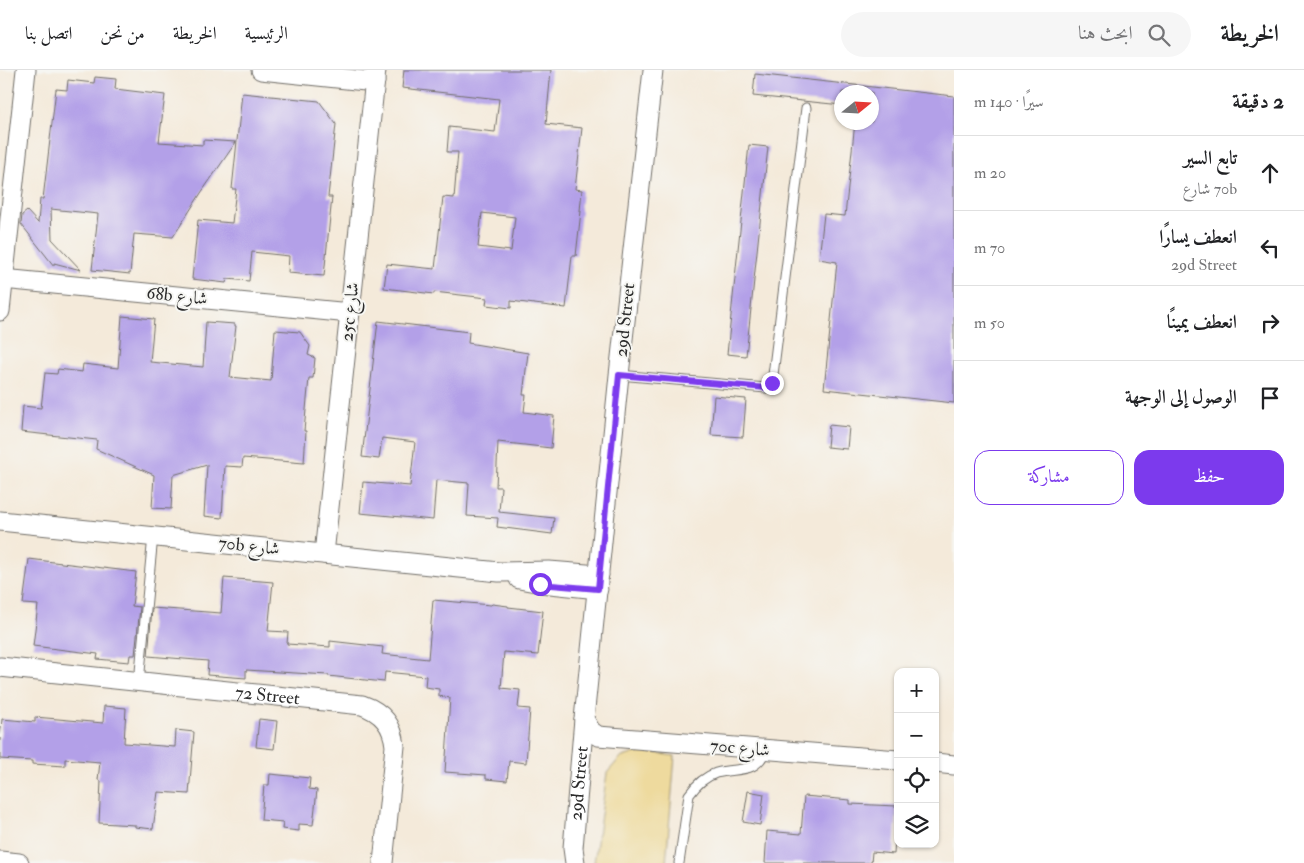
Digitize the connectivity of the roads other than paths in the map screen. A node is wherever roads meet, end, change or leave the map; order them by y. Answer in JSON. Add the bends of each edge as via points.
{"nodes":[{"id":1,"x":26,"y":70,"type":"edge"},
{"id":2,"x":261,"y":70,"type":"edge"},
{"id":3,"x":653,"y":70,"type":"edge"},
{"id":4,"x":375,"y":76,"type":"edge"},
{"id":5,"x":806,"y":108,"type":"dead end"},
{"id":6,"x":3,"y":267,"type":"edge"},
{"id":7,"x":0,"y":311,"type":"edge"},
{"id":8,"x":350,"y":313,"type":"junction"},
{"id":9,"x":619,"y":375,"type":"junction"},
{"id":10,"x":0,"y":521,"type":"edge"},
{"id":11,"x":153,"y":536,"type":"junction"},
{"id":12,"x":324,"y":554,"type":"junction"},
{"id":13,"x":598,"y":582,"type":"junction"},
{"id":14,"x":0,"y":667,"type":"edge"},
{"id":15,"x":139,"y":682,"type":"junction"},
{"id":16,"x":585,"y":722,"type":"junction"},
{"id":17,"x":766,"y":750,"type":"junction"},
{"id":18,"x":894,"y":760,"type":"edge"},
{"id":19,"x":939,"y":763,"type":"edge"},
{"id":20,"x":954,"y":765,"type":"edge"},
{"id":21,"x":572,"y":858,"type":"edge"},
{"id":22,"x":0,"y":862,"type":"edge"},
{"id":23,"x":19,"y":863,"type":"edge"},
{"id":24,"x":383,"y":863,"type":"edge"},
{"id":25,"x":680,"y":863,"type":"edge"}],
"edges":[{"from":1,"to":6,"type":"street"},
{"from":2,"to":4,"type":"street"},
{"from":3,"to":9,"type":"street","name":"29d Street"},
{"from":4,"to":8,"type":"street","name":"25c شارع"},
{"from":5,"to":9,"type":"lane","via":[[770,386]]},
{"from":6,"to":7,"type":"street"},
{"from":6,"to":8,"type":"street","name":"68b شارع"},
{"from":8,"to":12,"type":"street","name":"25c شارع"},
{"from":9,"to":13,"type":"street","name":"29d Street"},
{"from":10,"to":11,"type":"street","name":"70b شارع"},
{"from":11,"to":12,"type":"street","name":"70b شارع"},
{"from":11,"to":15,"type":"lane"},
{"from":12,"to":13,"type":"street","name":"70b شارع","via":[[499,572],[549,571]]},
{"from":13,"to":16,"type":"street","name":"29d Street"},
{"from":14,"to":15,"type":"street","name":"72 Street"},
{"from":15,"to":24,"type":"street","name":"72 Street","via":[[362,704],[372,708],[392,729],[395,746]]},
{"from":16,"to":17,"type":"street","name":"70c شارع","via":[[598,736]]},
{"from":16,"to":21,"type":"street","name":"29d Street"},
{"from":17,"to":18,"type":"street","name":"70c شارع"},
{"from":17,"to":25,"type":"lane","via":[[751,768],[716,773],[693,788],[688,795]]},
{"from":19,"to":20,"type":"street"},
{"from":22,"to":23,"type":"street"}]}
